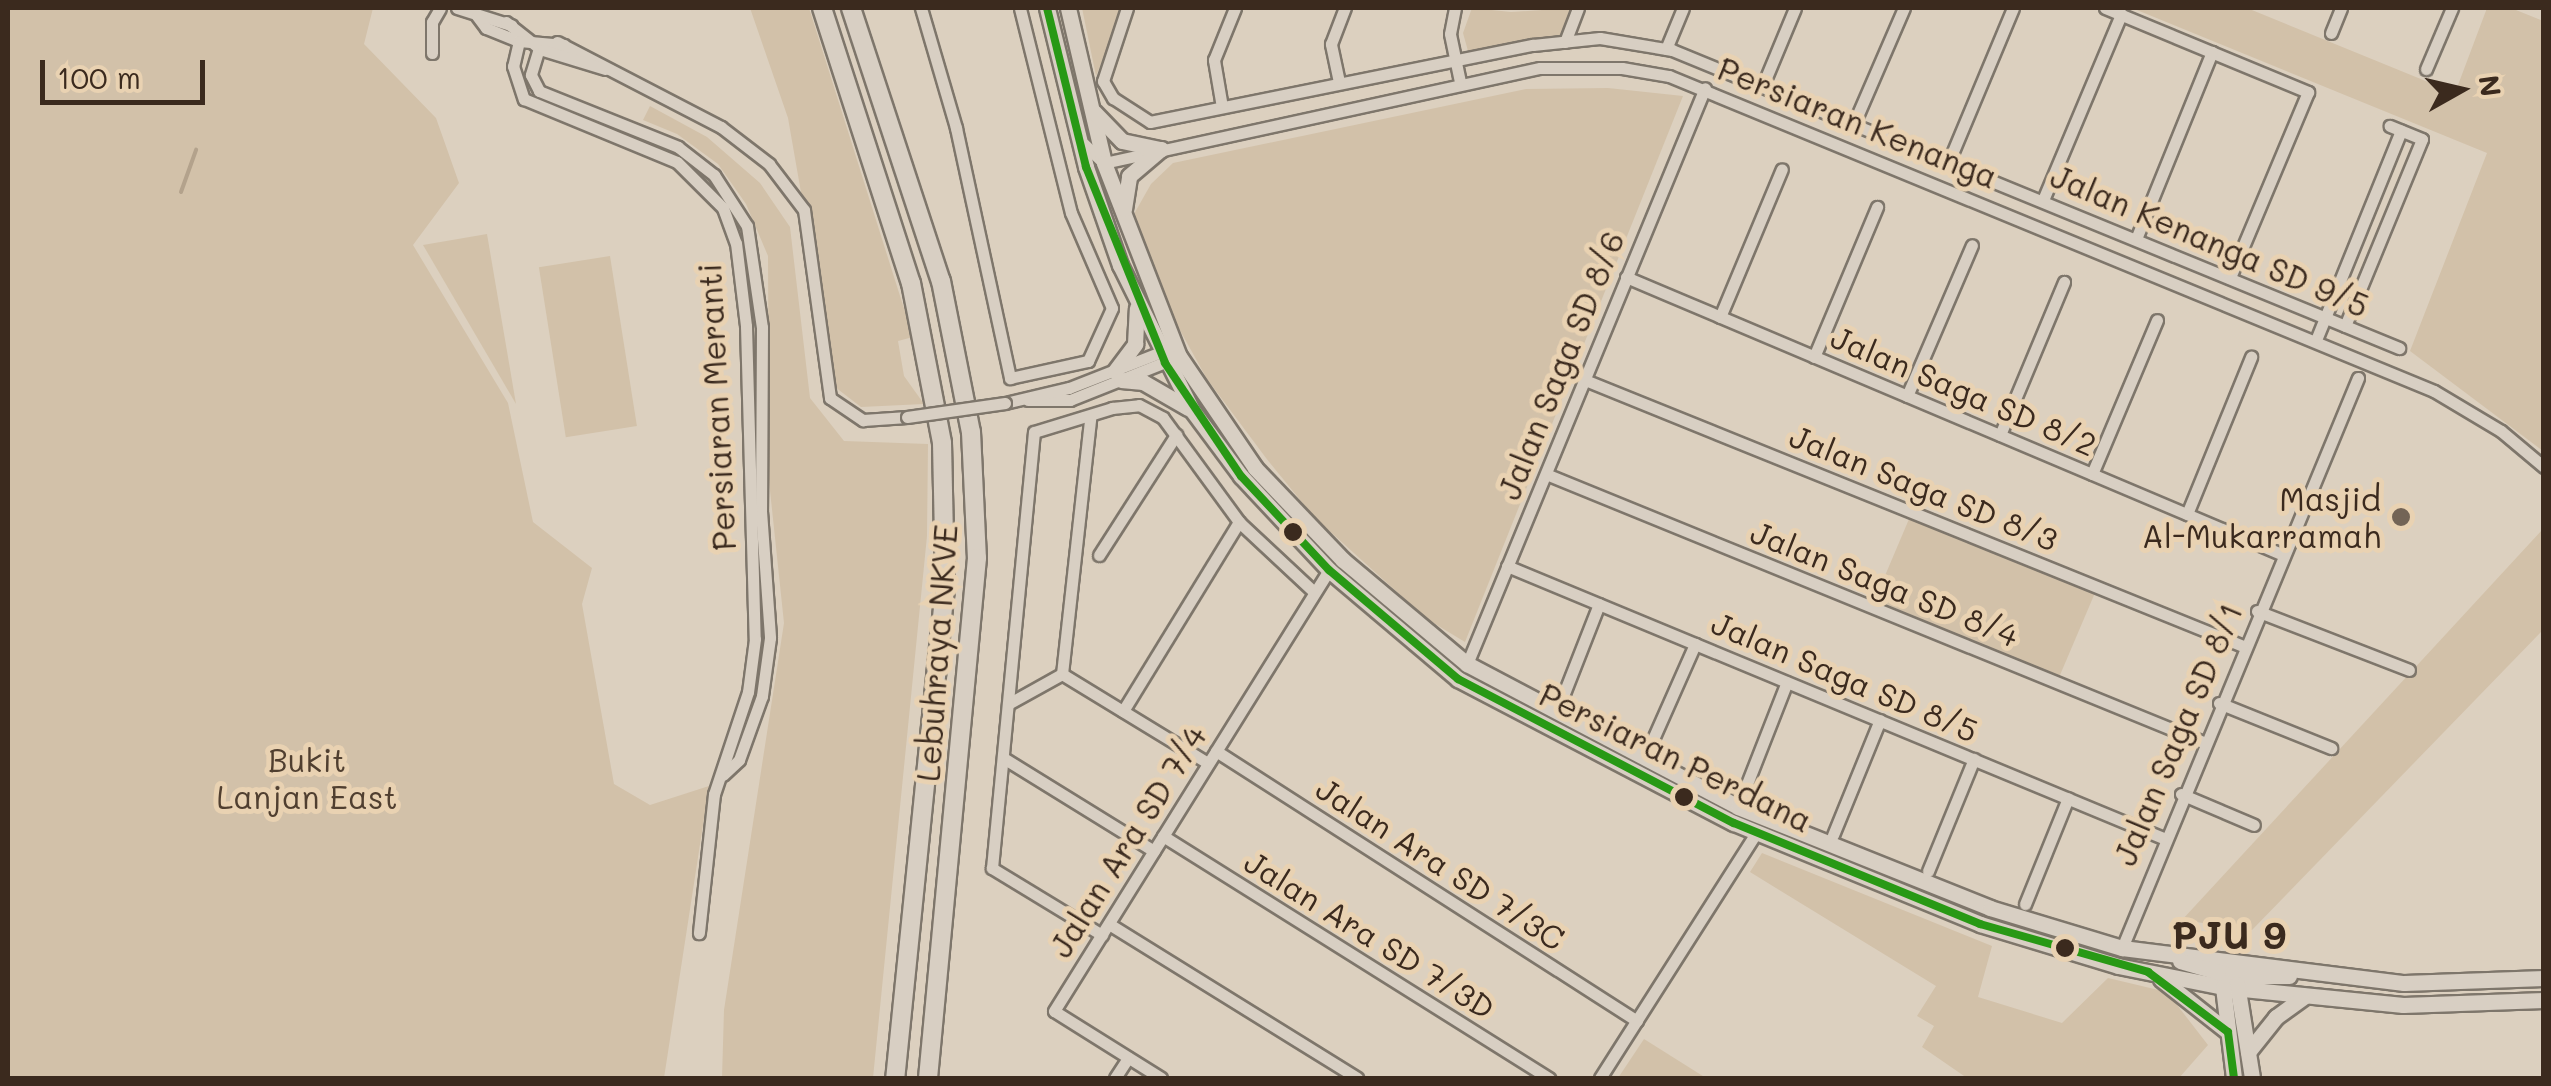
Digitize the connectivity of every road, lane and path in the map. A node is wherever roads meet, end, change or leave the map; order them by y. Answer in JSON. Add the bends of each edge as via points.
{"nodes":[{"id":1,"x":440,"y":8,"type":"edge"},
{"id":2,"x":457,"y":8,"type":"edge"},
{"id":3,"x":822,"y":8,"type":"edge"},
{"id":4,"x":851,"y":8,"type":"edge"},
{"id":5,"x":921,"y":8,"type":"edge"},
{"id":6,"x":1020,"y":8,"type":"edge"},
{"id":7,"x":1047,"y":8,"type":"edge"},
{"id":8,"x":1068,"y":8,"type":"edge"},
{"id":9,"x":1127,"y":8,"type":"edge"},
{"id":10,"x":1235,"y":8,"type":"edge"},
{"id":11,"x":1345,"y":8,"type":"edge"},
{"id":12,"x":1455,"y":8,"type":"edge"},
{"id":13,"x":1578,"y":8,"type":"edge"},
{"id":14,"x":1683,"y":8,"type":"edge"},
{"id":15,"x":1795,"y":8,"type":"edge"},
{"id":16,"x":1904,"y":8,"type":"edge"},
{"id":17,"x":2012,"y":8,"type":"edge"},
{"id":18,"x":2105,"y":8,"type":"edge"},
{"id":19,"x":2341,"y":8,"type":"edge"},
{"id":20,"x":2452,"y":8,"type":"edge"},
{"id":21,"x":2120,"y":14,"type":"junction"},
{"id":22,"x":477,"y":16,"type":"junction"},
{"id":23,"x":506,"y":22,"type":"junction"},
{"id":24,"x":2331,"y":33,"type":"dead end"},
{"id":25,"x":1564,"y":42,"type":"junction"},
{"id":26,"x":529,"y":43,"type":"junction"},
{"id":27,"x":564,"y":45,"type":"junction"},
{"id":28,"x":1666,"y":49,"type":"junction"},
{"id":29,"x":2212,"y":52,"type":"junction"},
{"id":30,"x":432,"y":53,"type":"dead end"},
{"id":31,"x":1454,"y":59,"type":"junction"},
{"id":32,"x":605,"y":69,"type":"junction"},
{"id":33,"x":2426,"y":69,"type":"dead end"},
{"id":34,"x":1338,"y":82,"type":"junction"},
{"id":35,"x":1460,"y":82,"type":"junction"},
{"id":36,"x":1763,"y":85,"type":"junction"},
{"id":37,"x":1705,"y":88,"type":"junction"},
{"id":38,"x":1089,"y":104,"type":"junction"},
{"id":39,"x":1222,"y":107,"type":"junction"},
{"id":40,"x":1855,"y":122,"type":"junction"},
{"id":41,"x":1077,"y":134,"type":"junction"},
{"id":42,"x":1161,"y":149,"type":"junction"},
{"id":43,"x":1949,"y":161,"type":"junction"},
{"id":44,"x":1104,"y":163,"type":"junction"},
{"id":45,"x":1782,"y":169,"type":"dead end"},
{"id":46,"x":1097,"y":198,"type":"junction"},
{"id":47,"x":2043,"y":200,"type":"junction"},
{"id":48,"x":1876,"y":207,"type":"dead end"},
{"id":49,"x":1124,"y":224,"type":"junction"},
{"id":50,"x":2136,"y":239,"type":"junction"},
{"id":51,"x":1972,"y":246,"type":"dead end"},
{"id":52,"x":1626,"y":277,"type":"junction"},
{"id":53,"x":2230,"y":278,"type":"junction"},
{"id":54,"x":2064,"y":282,"type":"dead end"},
{"id":55,"x":1136,"y":300,"type":"junction"},
{"id":56,"x":1720,"y":317,"type":"junction"},
{"id":57,"x":2324,"y":318,"type":"junction"},
{"id":58,"x":2157,"y":320,"type":"dead end"},
{"id":59,"x":2345,"y":326,"type":"junction"},
{"id":60,"x":2316,"y":340,"type":"junction"},
{"id":61,"x":2399,"y":348,"type":"dead end"},
{"id":62,"x":2345,"y":353,"type":"junction"},
{"id":63,"x":1170,"y":354,"type":"junction"},
{"id":64,"x":2251,"y":356,"type":"dead end"},
{"id":65,"x":1814,"y":357,"type":"junction"},
{"id":66,"x":2390,"y":372,"type":"junction"},
{"id":67,"x":1118,"y":375,"type":"junction"},
{"id":68,"x":2358,"y":378,"type":"junction"},
{"id":69,"x":1585,"y":380,"type":"junction"},
{"id":70,"x":1907,"y":396,"type":"junction"},
{"id":71,"x":1192,"y":410,"type":"junction"},
{"id":72,"x":1090,"y":419,"type":"junction"},
{"id":73,"x":1176,"y":435,"type":"junction"},
{"id":74,"x":2000,"y":435,"type":"junction"},
{"id":75,"x":748,"y":440,"type":"junction"},
{"id":76,"x":763,"y":441,"type":"junction"},
{"id":77,"x":2544,"y":467,"type":"edge"},
{"id":78,"x":1546,"y":474,"type":"junction"},
{"id":79,"x":2092,"y":474,"type":"junction"},
{"id":80,"x":2187,"y":514,"type":"junction"},
{"id":81,"x":1238,"y":522,"type":"junction"},
{"id":82,"x":2281,"y":554,"type":"junction"},
{"id":83,"x":1099,"y":556,"type":"dead end"},
{"id":84,"x":1506,"y":566,"type":"junction"},
{"id":85,"x":1329,"y":570,"type":"junction"},
{"id":86,"x":1314,"y":592,"type":"junction"},
{"id":87,"x":1599,"y":604,"type":"junction"},
{"id":88,"x":2258,"y":611,"type":"junction"},
{"id":89,"x":1695,"y":644,"type":"junction"},
{"id":90,"x":2243,"y":646,"type":"junction"},
{"id":91,"x":1468,"y":664,"type":"junction"},
{"id":92,"x":2409,"y":670,"type":"dead end"},
{"id":93,"x":1062,"y":674,"type":"junction"},
{"id":94,"x":1787,"y":682,"type":"junction"},
{"id":95,"x":1561,"y":701,"type":"dead end"},
{"id":96,"x":1008,"y":704,"type":"junction"},
{"id":97,"x":2219,"y":704,"type":"junction"},
{"id":98,"x":1123,"y":711,"type":"junction"},
{"id":99,"x":1880,"y":720,"type":"junction"},
{"id":100,"x":2203,"y":742,"type":"junction"},
{"id":101,"x":1649,"y":748,"type":"dead end"},
{"id":102,"x":2331,"y":748,"type":"dead end"},
{"id":103,"x":1216,"y":751,"type":"junction"},
{"id":104,"x":1974,"y":759,"type":"junction"},
{"id":105,"x":1005,"y":760,"type":"junction"},
{"id":106,"x":1208,"y":763,"type":"junction"},
{"id":107,"x":723,"y":775,"type":"junction"},
{"id":108,"x":1682,"y":778,"type":"junction"},
{"id":109,"x":1743,"y":794,"type":"dead end"},
{"id":110,"x":2182,"y":794,"type":"junction"},
{"id":111,"x":2068,"y":798,"type":"junction"},
{"id":112,"x":2254,"y":825,"type":"dead end"},
{"id":113,"x":1757,"y":832,"type":"junction"},
{"id":114,"x":1163,"y":836,"type":"junction"},
{"id":115,"x":2163,"y":838,"type":"junction"},
{"id":116,"x":1835,"y":840,"type":"junction"},
{"id":117,"x":1154,"y":851,"type":"junction"},
{"id":118,"x":1928,"y":871,"type":"dead end"},
{"id":119,"x":2026,"y":904,"type":"dead end"},
{"id":120,"x":1105,"y":929,"type":"junction"},
{"id":121,"x":699,"y":933,"type":"dead end"},
{"id":122,"x":2122,"y":948,"type":"junction"},
{"id":123,"x":2148,"y":972,"type":"junction"},
{"id":124,"x":2373,"y":978,"type":"junction"},
{"id":125,"x":2544,"y":978,"type":"edge"},
{"id":126,"x":2232,"y":984,"type":"junction"},
{"id":127,"x":2305,"y":996,"type":"junction"},
{"id":128,"x":2544,"y":1000,"type":"edge"},
{"id":129,"x":1636,"y":1022,"type":"junction"},
{"id":130,"x":2228,"y":1032,"type":"junction"},
{"id":131,"x":2248,"y":1052,"type":"junction"},
{"id":132,"x":1128,"y":1058,"type":"junction"},
{"id":133,"x":895,"y":1078,"type":"edge"},
{"id":134,"x":928,"y":1078,"type":"edge"},
{"id":135,"x":1114,"y":1078,"type":"edge"},
{"id":136,"x":1161,"y":1078,"type":"edge"},
{"id":137,"x":1358,"y":1078,"type":"edge"},
{"id":138,"x":1549,"y":1078,"type":"edge"},
{"id":139,"x":1600,"y":1078,"type":"edge"},
{"id":140,"x":2234,"y":1078,"type":"edge"},
{"id":141,"x":2252,"y":1078,"type":"edge"}],
"edges":[{"from":1,"to":30,"type":"street","via":[[432,22]]},
{"from":2,"to":22,"type":"street"},
{"from":3,"to":133,"type":"highway","name":"Lebuhraya NKVE","via":[[912,283],[942,442],[944,588]]},
{"from":4,"to":134,"type":"highway","name":"Lebuhraya NKVE","via":[[941,281],[971,432],[977,558]]},
{"from":5,"to":6,"type":"street","via":[[956,128],[1010,378],[1088,361],[1112,308],[1071,213]]},
{"from":7,"to":41,"type":"main road","name":"Persiaran Perdana"},
{"from":8,"to":38,"type":"main road","name":"Persiaran Perdana"},
{"from":9,"to":39,"type":"street","name":"Jalan Kenanga SD 9/5","via":[[1102,70],[1113,98],[1150,122]]},
{"from":10,"to":39,"type":"street","via":[[1214,60]]},
{"from":11,"to":34,"type":"street","via":[[1331,44]]},
{"from":12,"to":31,"type":"street"},
{"from":13,"to":25,"type":"street"},
{"from":14,"to":28,"type":"street"},
{"from":15,"to":36,"type":"street"},
{"from":16,"to":40,"type":"street"},
{"from":17,"to":43,"type":"street"},
{"from":18,"to":21,"type":"street"},
{"from":19,"to":24,"type":"street"},
{"from":20,"to":33,"type":"street"},
{"from":21,"to":29,"type":"street"},
{"from":21,"to":47,"type":"street"},
{"from":22,"to":23,"type":"street"},
{"from":22,"to":26,"type":"street","via":[[486,28]]},
{"from":23,"to":26,"type":"street"},
{"from":23,"to":27,"type":"street"},
{"from":25,"to":28,"type":"street","name":"Jalan Kenanga SD 9/5","via":[[1600,38]]},
{"from":25,"to":31,"type":"street","name":"Jalan Kenanga SD 9/5"},
{"from":26,"to":27,"type":"street"},
{"from":26,"to":32,"type":"street"},
{"from":26,"to":75,"type":"street","name":"Persiaran Meranti","via":[[514,75],[533,106],[677,162],[723,208],[732,225],[746,326]]},
{"from":26,"to":76,"type":"street","name":"Persiaran Meranti","via":[[538,90],[678,147],[704,164],[742,214],[762,327]]},
{"from":27,"to":32,"type":"street","via":[[601,60]]},
{"from":28,"to":36,"type":"street","name":"Jalan Kenanga SD 9/5"},
{"from":29,"to":50,"type":"street"},
{"from":29,"to":53,"type":"street","via":[[2308,92]]},
{"from":31,"to":34,"type":"street","name":"Jalan Kenanga SD 9/5"},
{"from":31,"to":35,"type":"street"},
{"from":32,"to":67,"type":"street","bridge":true,"via":[[721,127],[770,164],[804,210],[830,398],[864,420],[1028,400]]},
{"from":34,"to":39,"type":"street","name":"Jalan Kenanga SD 9/5"},
{"from":35,"to":37,"type":"street","name":"Persiaran Kenanga","via":[[1582,66],[1622,68]]},
{"from":35,"to":42,"type":"street","name":"Persiaran Kenanga"},
{"from":36,"to":40,"type":"street","name":"Jalan Kenanga SD 9/5"},
{"from":37,"to":52,"type":"street","name":"Jalan Saga SD 8/6"},
{"from":37,"to":60,"type":"street","name":"Persiaran Kenanga"},
{"from":38,"to":42,"type":"main road","via":[[1122,142]]},
{"from":38,"to":44,"type":"main road","name":"Persiaran Perdana"},
{"from":40,"to":43,"type":"street","name":"Jalan Kenanga SD 9/5"},
{"from":41,"to":44,"type":"street"},
{"from":41,"to":46,"type":"main road","name":"Persiaran Perdana"},
{"from":42,"to":44,"type":"street","name":"Persiaran Kenanga"},
{"from":42,"to":49,"type":"main road","via":[[1129,176]]},
{"from":43,"to":47,"type":"street","name":"Jalan Kenanga SD 9/5"},
{"from":44,"to":46,"type":"street"},
{"from":44,"to":49,"type":"main road","name":"Persiaran Perdana"},
{"from":45,"to":56,"type":"street"},
{"from":46,"to":55,"type":"main road","name":"Persiaran Perdana"},
{"from":47,"to":50,"type":"street","name":"Jalan Kenanga SD 9/5"},
{"from":48,"to":65,"type":"street"},
{"from":49,"to":63,"type":"main road","name":"Persiaran Perdana"},
{"from":50,"to":53,"type":"street","name":"Jalan Kenanga SD 9/5"},
{"from":51,"to":70,"type":"street"},
{"from":52,"to":56,"type":"street","name":"Jalan Saga SD 8/2"},
{"from":52,"to":69,"type":"street","name":"Jalan Saga SD 8/6"},
{"from":53,"to":57,"type":"street","name":"Jalan Kenanga SD 9/5"},
{"from":54,"to":74,"type":"street"},
{"from":55,"to":63,"type":"main road","name":"Persiaran Perdana"},
{"from":55,"to":67,"type":"main road","via":[[1134,344]]},
{"from":56,"to":65,"type":"street","name":"Jalan Saga SD 8/2"},
{"from":57,"to":59,"type":"street","name":"Jalan Kenanga SD 9/5"},
{"from":57,"to":59,"type":"street","via":[[2395,128],[2422,140]]},
{"from":57,"to":60,"type":"street"},
{"from":58,"to":79,"type":"street"},
{"from":59,"to":61,"type":"street","name":"Jalan Kenanga SD 9/5"},
{"from":60,"to":62,"type":"street","name":"Persiaran Kenanga"},
{"from":62,"to":66,"type":"street","name":"Persiaran Kenanga"},
{"from":62,"to":68,"type":"street"},
{"from":63,"to":67,"type":"street"},
{"from":63,"to":71,"type":"main road","name":"Persiaran Perdana"},
{"from":63,"to":91,"type":"main road","name":"Persiaran Perdana","via":[[1255,468],[1343,560]]},
{"from":64,"to":80,"type":"street"},
{"from":65,"to":70,"type":"street","name":"Jalan Saga SD 8/2"},
{"from":66,"to":68,"type":"street"},
{"from":66,"to":77,"type":"street","name":"Persiaran Kenanga","via":[[2500,430]]},
{"from":67,"to":71,"type":"main road"},
{"from":68,"to":82,"type":"street","name":"Jalan Saga SD 8/1"},
{"from":69,"to":78,"type":"street","name":"Jalan Saga SD 8/6"},
{"from":69,"to":90,"type":"street","name":"Jalan Saga SD 8/3"},
{"from":70,"to":74,"type":"street","name":"Jalan Saga SD 8/2"},
{"from":71,"to":85,"type":"main road","name":"Persiaran Perdana","via":[[1240,476]]},
{"from":72,"to":73,"type":"street","via":[[1139,405],[1163,418]]},
{"from":72,"to":93,"type":"street"},
{"from":72,"to":96,"type":"street","via":[[1034,432]]},
{"from":73,"to":81,"type":"street"},
{"from":73,"to":83,"type":"street"},
{"from":74,"to":79,"type":"street","name":"Jalan Saga SD 8/2"},
{"from":75,"to":76,"type":"street"},
{"from":75,"to":107,"type":"street","name":"Persiaran Meranti","via":[[754,638],[748,692]]},
{"from":76,"to":107,"type":"street","name":"Persiaran Meranti","via":[[767,667],[738,760]]},
{"from":78,"to":84,"type":"street","name":"Jalan Saga SD 8/6"},
{"from":78,"to":100,"type":"street","name":"Jalan Saga SD 8/4"},
{"from":79,"to":80,"type":"street","name":"Jalan Saga SD 8/2"},
{"from":80,"to":82,"type":"street","name":"Jalan Saga SD 8/2"},
{"from":81,"to":86,"type":"street"},
{"from":81,"to":98,"type":"street"},
{"from":82,"to":88,"type":"street","name":"Jalan Saga SD 8/1"},
{"from":84,"to":87,"type":"street","name":"Jalan Saga SD 8/5"},
{"from":84,"to":91,"type":"street","name":"Jalan Saga SD 8/6"},
{"from":85,"to":86,"type":"street","name":"Jalan Ara SD 7/4"},
{"from":85,"to":113,"type":"main road","name":"Persiaran Perdana","via":[[1458,679]]},
{"from":86,"to":103,"type":"street","name":"Jalan Ara SD 7/4"},
{"from":87,"to":89,"type":"street","name":"Jalan Saga SD 8/5"},
{"from":87,"to":95,"type":"street"},
{"from":88,"to":90,"type":"street","name":"Jalan Saga SD 8/1"},
{"from":88,"to":92,"type":"street"},
{"from":89,"to":94,"type":"street","name":"Jalan Saga SD 8/5"},
{"from":89,"to":101,"type":"street"},
{"from":90,"to":97,"type":"street","name":"Jalan Saga SD 8/1"},
{"from":91,"to":108,"type":"main road","name":"Persiaran Perdana"},
{"from":93,"to":96,"type":"street"},
{"from":93,"to":98,"type":"street"},
{"from":94,"to":99,"type":"street","name":"Jalan Saga SD 8/5"},
{"from":94,"to":109,"type":"street"},
{"from":96,"to":105,"type":"street"},
{"from":97,"to":100,"type":"street","name":"Jalan Saga SD 8/1"},
{"from":97,"to":102,"type":"street"},
{"from":98,"to":106,"type":"street"},
{"from":99,"to":104,"type":"street","name":"Jalan Saga SD 8/5"},
{"from":99,"to":116,"type":"street"},
{"from":100,"to":110,"type":"street","name":"Jalan Saga SD 8/1"},
{"from":103,"to":106,"type":"street","name":"Jalan Ara SD 7/4"},
{"from":103,"to":129,"type":"street","name":"Jalan Ara SD 7/3C"},
{"from":104,"to":111,"type":"street","name":"Jalan Saga SD 8/5"},
{"from":104,"to":118,"type":"street"},
{"from":105,"to":117,"type":"street"},
{"from":105,"to":120,"type":"street","via":[[992,868]]},
{"from":106,"to":114,"type":"street","name":"Jalan Ara SD 7/4"},
{"from":107,"to":121,"type":"street","name":"Persiaran Meranti","via":[[714,794]]},
{"from":108,"to":113,"type":"main road"},
{"from":108,"to":116,"type":"main road","name":"Persiaran Perdana"},
{"from":110,"to":112,"type":"street"},
{"from":110,"to":115,"type":"street","name":"Jalan Saga SD 8/1"},
{"from":111,"to":115,"type":"street","name":"Jalan Saga SD 8/5"},
{"from":111,"to":119,"type":"street"},
{"from":113,"to":116,"type":"main road"},
{"from":113,"to":123,"type":"main road","name":"Persiaran Perdana","via":[[1980,924]]},
{"from":113,"to":129,"type":"street"},
{"from":114,"to":117,"type":"street","name":"Jalan Ara SD 7/4"},
{"from":114,"to":138,"type":"street","name":"Jalan Ara SD 7/3D"},
{"from":115,"to":122,"type":"street","name":"Jalan Saga SD 8/1"},
{"from":116,"to":122,"type":"main road","name":"Persiaran Perdana","via":[[1990,908]]},
{"from":117,"to":120,"type":"street","name":"Jalan Ara SD 7/4"},
{"from":120,"to":132,"type":"street","name":"Jalan Ara SD 7/4","via":[[1054,1012]]},
{"from":120,"to":137,"type":"street"},
{"from":122,"to":124,"type":"main road","name":"Persiaran Perdana"},
{"from":122,"to":126,"type":"main road"},
{"from":123,"to":126,"type":"main road","name":"Persiaran Perdana"},
{"from":123,"to":130,"type":"main road","via":[[2199,1003]]},
{"from":124,"to":125,"type":"main road","name":"Persiaran Perdana"},
{"from":124,"to":126,"type":"main road"},
{"from":126,"to":127,"type":"main road","name":"Persiaran Perdana"},
{"from":126,"to":130,"type":"main road"},
{"from":126,"to":131,"type":"main road"},
{"from":127,"to":128,"type":"main road","name":"Persiaran Perdana","via":[[2403,1005]]},
{"from":127,"to":131,"type":"main road"},
{"from":129,"to":139,"type":"street"},
{"from":130,"to":140,"type":"main road"},
{"from":131,"to":141,"type":"main road"},
{"from":132,"to":135,"type":"street"},
{"from":132,"to":136,"type":"street","name":"Jalan Ara SD 7/4"}]}
